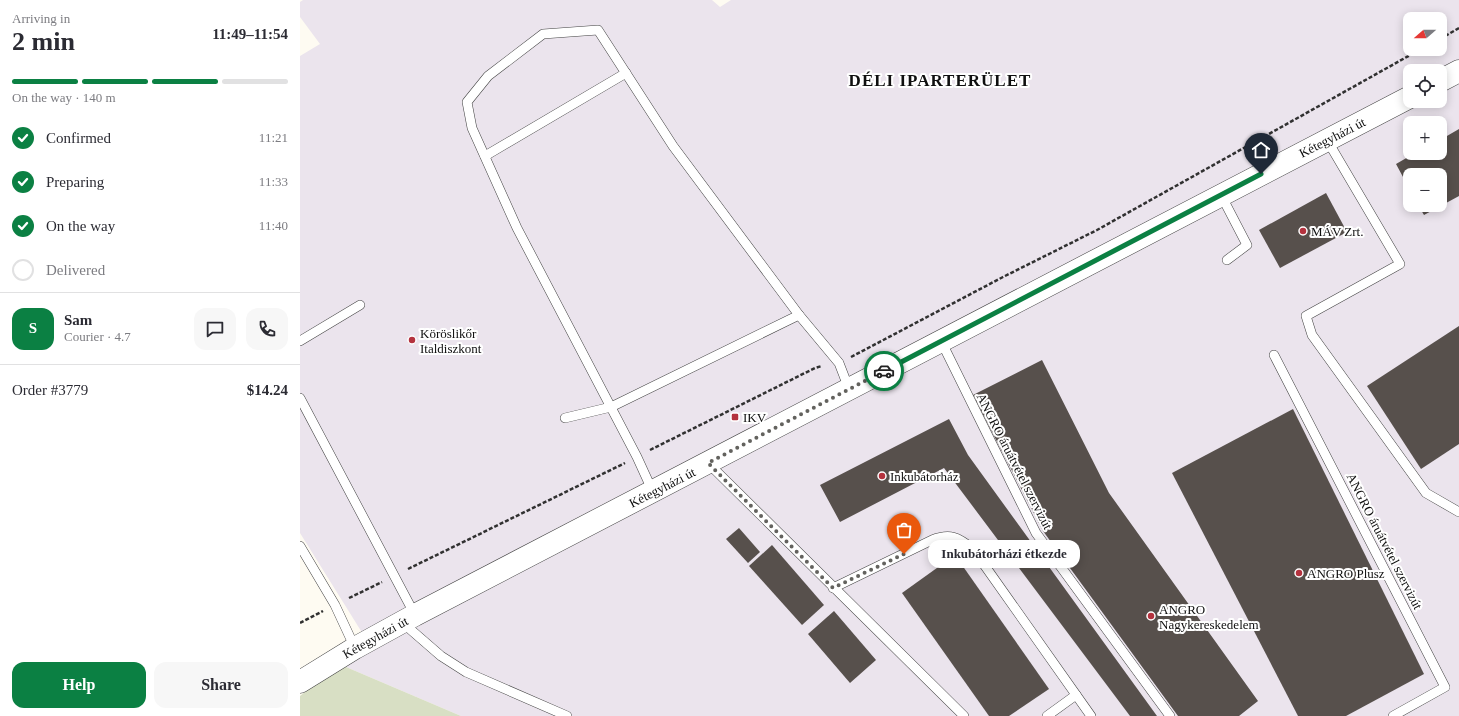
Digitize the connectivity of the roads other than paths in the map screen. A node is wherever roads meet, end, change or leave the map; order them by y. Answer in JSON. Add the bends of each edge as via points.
{"nodes":[{"id":1,"x":1459,"y":71,"type":"edge"},
{"id":2,"x":626,"y":73,"type":"junction"},
{"id":3,"x":1447,"y":77,"type":"edge"},
{"id":4,"x":1403,"y":101,"type":"edge"},
{"id":5,"x":1327,"y":140,"type":"junction"},
{"id":6,"x":485,"y":156,"type":"junction"},
{"id":7,"x":1221,"y":195,"type":"junction"},
{"id":8,"x":1227,"y":260,"type":"dead end"},
{"id":9,"x":360,"y":305,"type":"dead end"},
{"id":10,"x":799,"y":315,"type":"junction"},
{"id":11,"x":300,"y":341,"type":"edge"},
{"id":12,"x":941,"y":341,"type":"junction"},
{"id":13,"x":1274,"y":355,"type":"dead end"},
{"id":14,"x":849,"y":390,"type":"junction"},
{"id":15,"x":300,"y":398,"type":"edge"},
{"id":16,"x":611,"y":407,"type":"junction"},
{"id":17,"x":565,"y":418,"type":"dead end"},
{"id":18,"x":708,"y":463,"type":"junction"},
{"id":19,"x":653,"y":492,"type":"junction"},
{"id":20,"x":1459,"y":512,"type":"edge"},
{"id":21,"x":300,"y":546,"type":"edge"},
{"id":22,"x":833,"y":588,"type":"junction"},
{"id":23,"x":409,"y":619,"type":"junction"},
{"id":24,"x":355,"y":648,"type":"junction"},
{"id":25,"x":300,"y":682,"type":"edge"},
{"id":26,"x":1076,"y":695,"type":"junction"},
{"id":27,"x":567,"y":716,"type":"edge"},
{"id":28,"x":964,"y":716,"type":"edge"},
{"id":29,"x":1047,"y":716,"type":"edge"},
{"id":30,"x":1091,"y":716,"type":"edge"},
{"id":31,"x":1170,"y":716,"type":"edge"},
{"id":32,"x":1393,"y":716,"type":"edge"}],
"edges":[{"from":1,"to":3,"type":"street"},
{"from":2,"to":6,"type":"lane"},
{"from":2,"to":6,"type":"lane","via":[[598,30],[543,34],[488,76],[467,102],[472,128]]},
{"from":2,"to":10,"type":"lane","via":[[673,146]]},
{"from":4,"to":5,"type":"street","name":"Kétegyházi út"},
{"from":5,"to":7,"type":"street","name":"Kétegyházi út"},
{"from":5,"to":20,"type":"lane","via":[[1400,264],[1306,316],[1312,335],[1426,493]]},
{"from":6,"to":16,"type":"lane","via":[[517,228]]},
{"from":7,"to":8,"type":"lane","via":[[1247,245]]},
{"from":7,"to":12,"type":"street","name":"Kétegyházi út"},
{"from":9,"to":11,"type":"lane"},
{"from":10,"to":14,"type":"lane","via":[[839,363]]},
{"from":10,"to":16,"type":"lane"},
{"from":12,"to":14,"type":"street","name":"Kétegyházi út"},
{"from":12,"to":31,"type":"lane","name":"ANGRO áruátvétel szervizút","via":[[1036,533]]},
{"from":13,"to":32,"type":"lane","name":"ANGRO áruátvétel szervizút","via":[[1445,687]]},
{"from":14,"to":18,"type":"street","name":"Kétegyházi út"},
{"from":15,"to":23,"type":"lane","via":[[394,576]]},
{"from":16,"to":17,"type":"lane"},
{"from":16,"to":19,"type":"lane"},
{"from":18,"to":19,"type":"street","name":"Kétegyházi út"},
{"from":18,"to":22,"type":"lane"},
{"from":19,"to":23,"type":"street","name":"Kétegyházi út"},
{"from":21,"to":24,"type":"lane"},
{"from":22,"to":26,"type":"lane","via":[[941,536],[952,536],[972,549]]},
{"from":22,"to":28,"type":"lane"},
{"from":23,"to":24,"type":"street","name":"Kétegyházi út"},
{"from":23,"to":27,"type":"lane","via":[[441,656],[466,672]]},
{"from":24,"to":25,"type":"street","name":"Kétegyházi út"},
{"from":26,"to":29,"type":"lane"},
{"from":26,"to":30,"type":"lane"}]}
